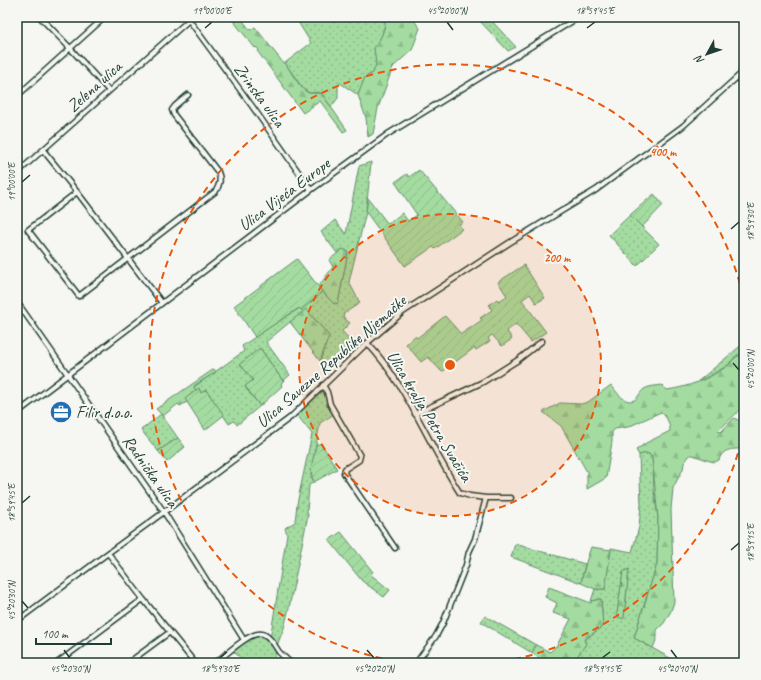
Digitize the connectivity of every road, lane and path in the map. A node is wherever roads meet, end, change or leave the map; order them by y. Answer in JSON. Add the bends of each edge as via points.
{"nodes":[{"id":1,"x":40,"y":17,"type":"edge"},
{"id":2,"x":105,"y":17,"type":"edge"},
{"id":3,"x":580,"y":17,"type":"edge"},
{"id":4,"x":190,"y":18,"type":"edge"},
{"id":5,"x":70,"y":48,"type":"junction"},
{"id":6,"x":744,"y":71,"type":"edge"},
{"id":7,"x":109,"y":91,"type":"junction"},
{"id":8,"x":188,"y":95,"type":"dead end"},
{"id":9,"x":17,"y":96,"type":"edge"},
{"id":10,"x":43,"y":150,"type":"junction"},
{"id":11,"x":17,"y":173,"type":"edge"},
{"id":12,"x":311,"y":190,"type":"junction"},
{"id":13,"x":77,"y":192,"type":"junction"},
{"id":14,"x":128,"y":259,"type":"junction"},
{"id":15,"x":17,"y":302,"type":"edge"},
{"id":16,"x":162,"y":303,"type":"junction"},
{"id":17,"x":542,"y":341,"type":"dead end"},
{"id":18,"x":366,"y":343,"type":"junction"},
{"id":19,"x":68,"y":374,"type":"junction"},
{"id":20,"x":323,"y":385,"type":"junction"},
{"id":21,"x":17,"y":412,"type":"edge"},
{"id":22,"x":415,"y":414,"type":"junction"},
{"id":23,"x":486,"y":498,"type":"junction"},
{"id":24,"x":511,"y":498,"type":"dead end"},
{"id":25,"x":164,"y":512,"type":"junction"},
{"id":26,"x":395,"y":548,"type":"dead end"},
{"id":27,"x":108,"y":552,"type":"junction"},
{"id":28,"x":143,"y":599,"type":"junction"},
{"id":29,"x":17,"y":621,"type":"edge"},
{"id":30,"x":170,"y":632,"type":"junction"},
{"id":31,"x":244,"y":640,"type":"junction"},
{"id":32,"x":57,"y":663,"type":"edge"},
{"id":33,"x":128,"y":663,"type":"edge"},
{"id":34,"x":195,"y":663,"type":"edge"},
{"id":35,"x":215,"y":663,"type":"edge"},
{"id":36,"x":291,"y":663,"type":"edge"},
{"id":37,"x":416,"y":663,"type":"edge"}],
"edges":[{"from":1,"to":5,"type":"street"},
{"from":2,"to":5,"type":"street"},
{"from":3,"to":12,"type":"street","name":"Ulica Vijeća Europe","via":[[388,134]]},
{"from":4,"to":7,"type":"street","name":"Zelena ulica"},
{"from":4,"to":12,"type":"street","name":"Zrinska ulica"},
{"from":5,"to":7,"type":"street"},
{"from":5,"to":9,"type":"street"},
{"from":6,"to":18,"type":"street","name":"Ulica Savezne Republike Njemačke","via":[[683,126],[596,190],[422,298]]},
{"from":7,"to":10,"type":"street","name":"Zelena ulica"},
{"from":8,"to":14,"type":"street","via":[[172,110],[218,172],[219,186],[216,191]]},
{"from":10,"to":11,"type":"street","name":"Zelena ulica"},
{"from":10,"to":13,"type":"street"},
{"from":12,"to":16,"type":"street","name":"Ulica Vijeća Europe"},
{"from":13,"to":14,"type":"street"},
{"from":13,"to":14,"type":"street","via":[[28,230],[79,296]]},
{"from":14,"to":16,"type":"street"},
{"from":15,"to":19,"type":"street","name":"Radnička ulica"},
{"from":16,"to":19,"type":"street","name":"Ulica Vijeća Europe"},
{"from":17,"to":22,"type":"street","via":[[511,365],[483,382]]},
{"from":18,"to":20,"type":"street","name":"Ulica Savezne Republike Njemačke"},
{"from":18,"to":22,"type":"street","name":"Ulica kralja Petra Svačića","via":[[386,366]]},
{"from":19,"to":21,"type":"street","name":"Ulica Vijeća Europe"},
{"from":19,"to":25,"type":"street","name":"Radnička ulica"},
{"from":20,"to":25,"type":"street","name":"Ulica Savezne Republike Njemačke","via":[[291,416]]},
{"from":20,"to":26,"type":"street","via":[[328,392],[330,404],[360,456],[359,460],[344,469],[344,473]]},
{"from":22,"to":23,"type":"street","name":"Ulica kralja Petra Svačića","via":[[460,493]]},
{"from":23,"to":24,"type":"street"},
{"from":23,"to":37,"type":"street","name":"Ulica kralja Petra Svačića","via":[[475,539],[449,609],[436,636]]},
{"from":25,"to":27,"type":"street","name":"Ulica Savezne Republike Njemačke"},
{"from":25,"to":31,"type":"street","name":"Radnička ulica"},
{"from":27,"to":28,"type":"street"},
{"from":27,"to":29,"type":"street","name":"Ulica Savezne Republike Njemačke"},
{"from":28,"to":30,"type":"street"},
{"from":28,"to":32,"type":"street"},
{"from":30,"to":33,"type":"street"},
{"from":30,"to":34,"type":"street"},
{"from":31,"to":35,"type":"street"},
{"from":31,"to":36,"type":"street","via":[[260,633],[266,635]]}]}
